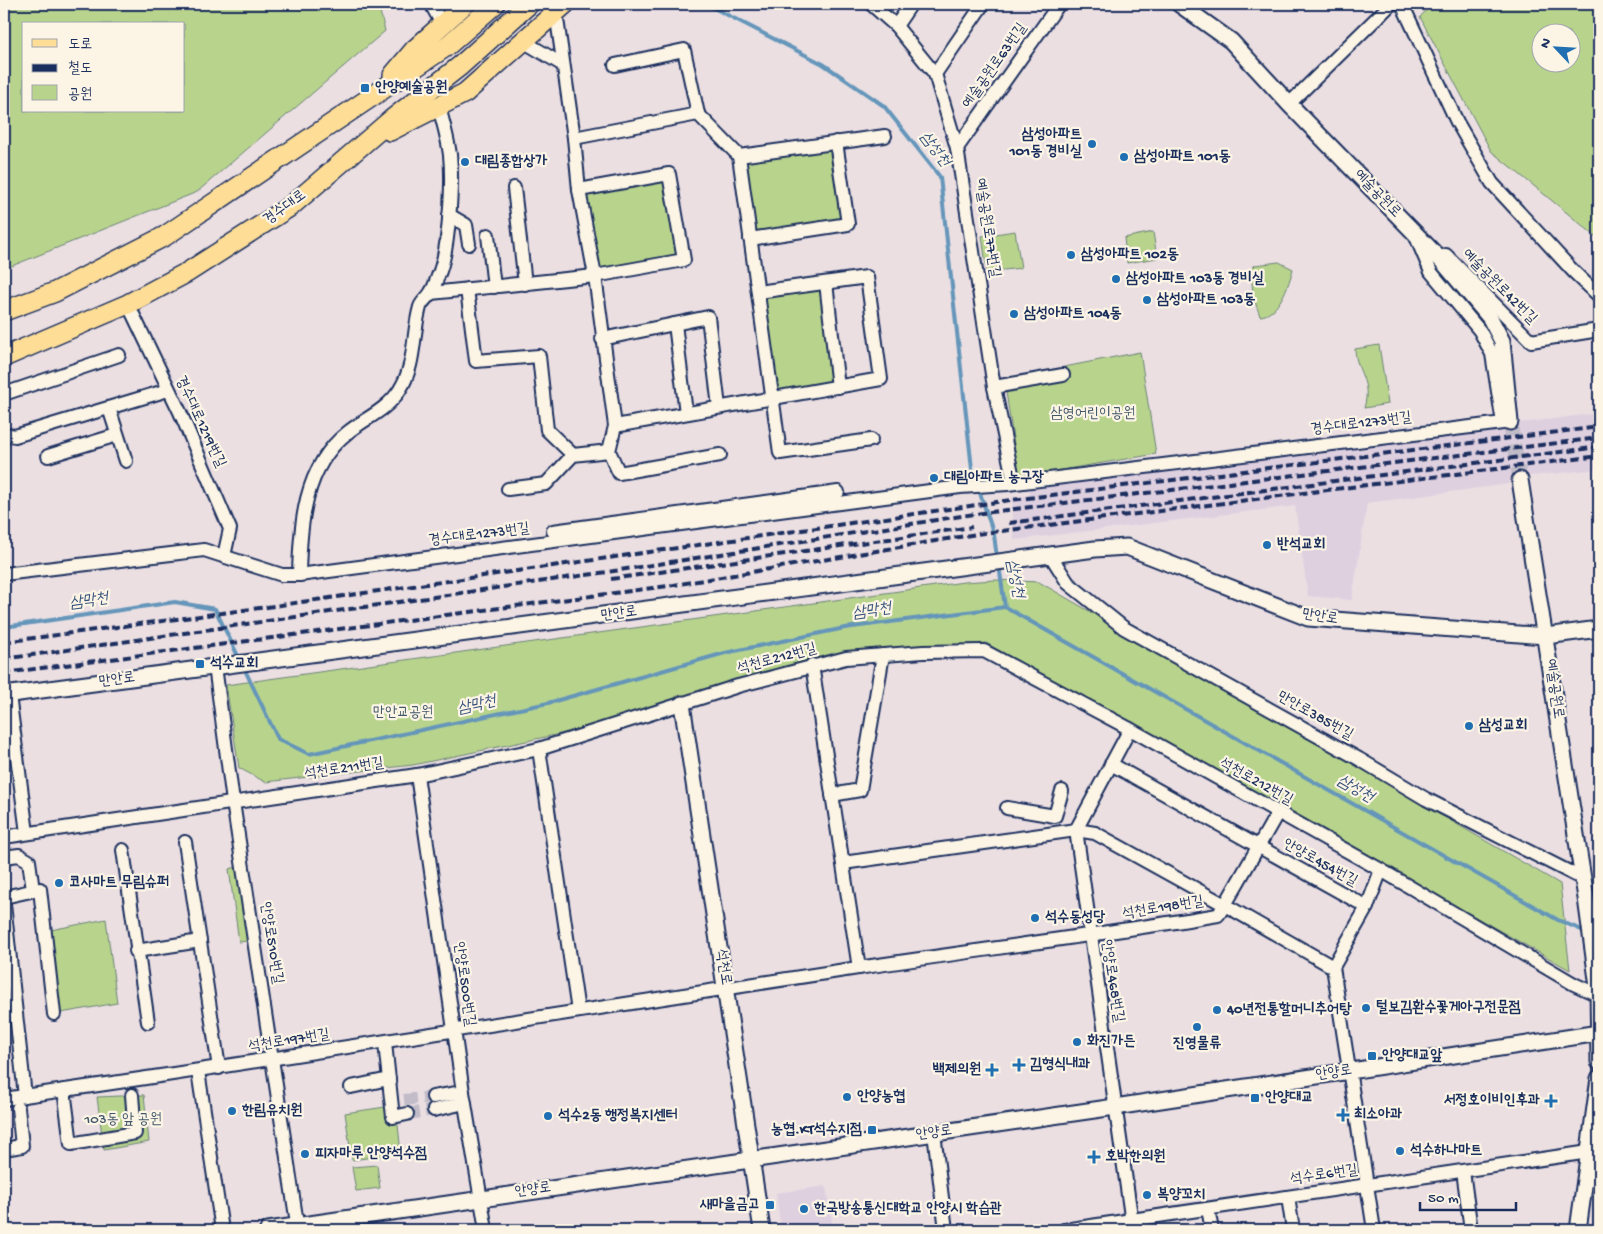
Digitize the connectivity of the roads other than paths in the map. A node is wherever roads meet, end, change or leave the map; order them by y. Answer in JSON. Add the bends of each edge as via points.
{"nodes":[{"id":1,"x":432,"y":4,"type":"edge"},
{"id":2,"x":465,"y":4,"type":"edge"},
{"id":3,"x":495,"y":4,"type":"edge"},
{"id":4,"x":529,"y":4,"type":"edge"},
{"id":5,"x":871,"y":4,"type":"edge"},
{"id":6,"x":911,"y":4,"type":"edge"},
{"id":7,"x":983,"y":4,"type":"edge"},
{"id":8,"x":1059,"y":4,"type":"edge"},
{"id":9,"x":1179,"y":4,"type":"edge"},
{"id":10,"x":1391,"y":4,"type":"edge"},
{"id":11,"x":1402,"y":4,"type":"edge"},
{"id":12,"x":560,"y":8,"type":"edge"},
{"id":13,"x":442,"y":24,"type":"junction"},
{"id":14,"x":896,"y":26,"type":"junction"},
{"id":15,"x":523,"y":41,"type":"junction"},
{"id":16,"x":563,"y":65,"type":"junction"},
{"id":17,"x":616,"y":65,"type":"dead end"},
{"id":18,"x":935,"y":74,"type":"junction"},
{"id":19,"x":379,"y":92,"type":"junction"},
{"id":20,"x":1289,"y":104,"type":"junction"},
{"id":21,"x":439,"y":107,"type":"junction"},
{"id":22,"x":698,"y":114,"type":"junction"},
{"id":23,"x":885,"y":136,"type":"dead end"},
{"id":24,"x":574,"y":138,"type":"junction"},
{"id":25,"x":836,"y":142,"type":"junction"},
{"id":26,"x":362,"y":146,"type":"junction"},
{"id":27,"x":957,"y":148,"type":"junction"},
{"id":28,"x":739,"y":156,"type":"junction"},
{"id":29,"x":514,"y":188,"type":"dead end"},
{"id":30,"x":579,"y":190,"type":"junction"},
{"id":31,"x":449,"y":214,"type":"junction"},
{"id":32,"x":1414,"y":232,"type":"junction"},
{"id":33,"x":488,"y":235,"type":"dead end"},
{"id":34,"x":750,"y":239,"type":"junction"},
{"id":35,"x":469,"y":244,"type":"dead end"},
{"id":36,"x":595,"y":276,"type":"junction"},
{"id":37,"x":826,"y":283,"type":"junction"},
{"id":38,"x":525,"y":284,"type":"junction"},
{"id":39,"x":494,"y":287,"type":"junction"},
{"id":40,"x":467,"y":289,"type":"junction"},
{"id":41,"x":758,"y":292,"type":"junction"},
{"id":42,"x":431,"y":293,"type":"junction"},
{"id":43,"x":1599,"y":296,"type":"edge"},
{"id":44,"x":128,"y":304,"type":"junction"},
{"id":45,"x":4,"y":311,"type":"edge"},
{"id":46,"x":675,"y":324,"type":"junction"},
{"id":47,"x":1599,"y":330,"type":"edge"},
{"id":48,"x":602,"y":339,"type":"junction"},
{"id":49,"x":119,"y":355,"type":"dead end"},
{"id":50,"x":4,"y":357,"type":"edge"},
{"id":51,"x":1063,"y":375,"type":"dead end"},
{"id":52,"x":838,"y":387,"type":"junction"},
{"id":53,"x":994,"y":387,"type":"junction"},
{"id":54,"x":168,"y":390,"type":"junction"},
{"id":55,"x":4,"y":394,"type":"edge"},
{"id":56,"x":772,"y":398,"type":"junction"},
{"id":57,"x":109,"y":408,"type":"junction"},
{"id":58,"x":719,"y":408,"type":"junction"},
{"id":59,"x":686,"y":413,"type":"junction"},
{"id":60,"x":1510,"y":422,"type":"tunnel mouth"},
{"id":61,"x":615,"y":426,"type":"junction"},
{"id":62,"x":4,"y":434,"type":"edge"},
{"id":63,"x":117,"y":434,"type":"junction"},
{"id":64,"x":872,"y":440,"type":"dead end"},
{"id":65,"x":609,"y":451,"type":"junction"},
{"id":66,"x":573,"y":455,"type":"junction"},
{"id":67,"x":720,"y":455,"type":"dead end"},
{"id":68,"x":48,"y":456,"type":"dead end"},
{"id":69,"x":126,"y":461,"type":"dead end"},
{"id":70,"x":1520,"y":480,"type":"tunnel mouth"},
{"id":71,"x":1011,"y":483,"type":"junction"},
{"id":72,"x":508,"y":490,"type":"dead end"},
{"id":73,"x":838,"y":492,"type":"dead end"},
{"id":74,"x":774,"y":507,"type":"junction"},
{"id":75,"x":553,"y":531,"type":"dead end"},
{"id":76,"x":224,"y":556,"type":"junction"},
{"id":77,"x":1051,"y":556,"type":"junction"},
{"id":78,"x":4,"y":574,"type":"edge"},
{"id":79,"x":299,"y":575,"type":"junction"},
{"id":80,"x":1599,"y":629,"type":"edge"},
{"id":81,"x":1546,"y":636,"type":"junction"},
{"id":82,"x":883,"y":655,"type":"junction"},
{"id":83,"x":220,"y":665,"type":"junction"},
{"id":84,"x":812,"y":665,"type":"junction"},
{"id":85,"x":6,"y":695,"type":"edge"},
{"id":86,"x":682,"y":704,"type":"junction"},
{"id":87,"x":1130,"y":729,"type":"junction"},
{"id":88,"x":539,"y":749,"type":"junction"},
{"id":89,"x":1111,"y":764,"type":"junction"},
{"id":90,"x":417,"y":775,"type":"junction"},
{"id":91,"x":1062,"y":792,"type":"dead end"},
{"id":92,"x":832,"y":795,"type":"junction"},
{"id":93,"x":233,"y":802,"type":"junction"},
{"id":94,"x":1007,"y":808,"type":"dead end"},
{"id":95,"x":1278,"y":812,"type":"junction"},
{"id":96,"x":1076,"y":830,"type":"junction"},
{"id":97,"x":27,"y":833,"type":"junction"},
{"id":98,"x":4,"y":837,"type":"edge"},
{"id":99,"x":185,"y":842,"type":"dead end"},
{"id":100,"x":1258,"y":847,"type":"junction"},
{"id":101,"x":123,"y":850,"type":"dead end"},
{"id":102,"x":4,"y":857,"type":"edge"},
{"id":103,"x":843,"y":863,"type":"junction"},
{"id":104,"x":1381,"y":870,"type":"junction"},
{"id":105,"x":1583,"y":879,"type":"junction"},
{"id":106,"x":33,"y":890,"type":"junction"},
{"id":107,"x":4,"y":897,"type":"edge"},
{"id":108,"x":4,"y":904,"type":"edge"},
{"id":109,"x":1225,"y":905,"type":"junction"},
{"id":110,"x":1366,"y":907,"type":"junction"},
{"id":111,"x":5,"y":922,"type":"edge"},
{"id":112,"x":1089,"y":936,"type":"junction"},
{"id":113,"x":200,"y":941,"type":"junction"},
{"id":114,"x":6,"y":950,"type":"edge"},
{"id":115,"x":136,"y":951,"type":"junction"},
{"id":116,"x":1333,"y":967,"type":"junction"},
{"id":117,"x":859,"y":968,"type":"junction"},
{"id":118,"x":726,"y":989,"type":"junction"},
{"id":119,"x":1598,"y":991,"type":"junction"},
{"id":120,"x":9,"y":996,"type":"edge"},
{"id":121,"x":578,"y":1011,"type":"junction"},
{"id":122,"x":54,"y":1014,"type":"dead end"},
{"id":123,"x":148,"y":1022,"type":"dead end"},
{"id":124,"x":454,"y":1030,"type":"junction"},
{"id":125,"x":1598,"y":1033,"type":"edge"},
{"id":126,"x":385,"y":1043,"type":"junction"},
{"id":127,"x":272,"y":1059,"type":"junction"},
{"id":128,"x":1599,"y":1062,"type":"edge"},
{"id":129,"x":219,"y":1068,"type":"junction"},
{"id":130,"x":198,"y":1071,"type":"junction"},
{"id":131,"x":1348,"y":1071,"type":"junction"},
{"id":132,"x":1599,"y":1078,"type":"edge"},
{"id":133,"x":389,"y":1079,"type":"junction"},
{"id":134,"x":351,"y":1087,"type":"dead end"},
{"id":135,"x":64,"y":1090,"type":"junction"},
{"id":136,"x":132,"y":1095,"type":"dead end"},
{"id":137,"x":25,"y":1096,"type":"junction"},
{"id":138,"x":432,"y":1097,"type":"tunnel mouth"},
{"id":139,"x":464,"y":1098,"type":"junction"},
{"id":140,"x":4,"y":1100,"type":"edge"},
{"id":141,"x":404,"y":1100,"type":"tunnel mouth"},
{"id":142,"x":391,"y":1102,"type":"junction"},
{"id":143,"x":1115,"y":1107,"type":"junction"},
{"id":144,"x":18,"y":1108,"type":"dead end"},
{"id":145,"x":434,"y":1110,"type":"tunnel mouth"},
{"id":146,"x":407,"y":1114,"type":"tunnel mouth"},
{"id":147,"x":934,"y":1133,"type":"junction"},
{"id":148,"x":4,"y":1149,"type":"edge"},
{"id":149,"x":1589,"y":1152,"type":"junction"},
{"id":150,"x":751,"y":1160,"type":"junction"},
{"id":151,"x":1463,"y":1171,"type":"junction"},
{"id":152,"x":1367,"y":1186,"type":"junction"},
{"id":153,"x":1288,"y":1197,"type":"junction"},
{"id":154,"x":481,"y":1198,"type":"junction"},
{"id":155,"x":1208,"y":1209,"type":"junction"},
{"id":156,"x":1133,"y":1225,"type":"edge"},
{"id":157,"x":298,"y":1228,"type":"edge"},
{"id":158,"x":222,"y":1230,"type":"edge"},
{"id":159,"x":268,"y":1230,"type":"edge"},
{"id":160,"x":486,"y":1230,"type":"edge"},
{"id":161,"x":762,"y":1230,"type":"edge"},
{"id":162,"x":946,"y":1230,"type":"edge"},
{"id":163,"x":1064,"y":1230,"type":"edge"},
{"id":164,"x":1212,"y":1230,"type":"edge"},
{"id":165,"x":1293,"y":1230,"type":"edge"},
{"id":166,"x":1374,"y":1230,"type":"edge"},
{"id":167,"x":1471,"y":1230,"type":"edge"},
{"id":168,"x":1578,"y":1230,"type":"edge"}],
"edges":[{"from":1,"to":13,"type":"street"},
{"from":2,"to":13,"type":"main road"},
{"from":3,"to":19,"type":"main road","via":[[447,46]]},
{"from":4,"to":26,"type":"main road","name":"경수대로","via":[[460,66]]},
{"from":5,"to":14,"type":"street","name":"예술공원로77번길"},
{"from":6,"to":14,"type":"street"},
{"from":7,"to":18,"type":"street"},
{"from":8,"to":27,"type":"street","name":"예술공원로63번길"},
{"from":9,"to":20,"type":"street","name":"예술공원로","via":[[1230,41]]},
{"from":10,"to":20,"type":"street"},
{"from":11,"to":43,"type":"street","via":[[1457,122],[1492,183]]},
{"from":12,"to":15,"type":"main road"},
{"from":12,"to":16,"type":"street"},
{"from":13,"to":19,"type":"main road","via":[[414,50]]},
{"from":14,"to":18,"type":"street","name":"예술공원로77번길"},
{"from":15,"to":16,"type":"street"},
{"from":15,"to":21,"type":"main road","via":[[465,92]]},
{"from":16,"to":24,"type":"street"},
{"from":17,"to":22,"type":"street","via":[[684,50]]},
{"from":18,"to":27,"type":"street","name":"예술공원로77번길"},
{"from":19,"to":45,"type":"main road","via":[[165,236],[55,292]]},
{"from":20,"to":32,"type":"street","name":"예술공원로"},
{"from":21,"to":26,"type":"main road"},
{"from":21,"to":31,"type":"street","via":[[450,155]]},
{"from":22,"to":24,"type":"street"},
{"from":22,"to":28,"type":"street"},
{"from":23,"to":25,"type":"street"},
{"from":24,"to":30,"type":"street"},
{"from":25,"to":28,"type":"street"},
{"from":25,"to":34,"type":"street","via":[[848,224]]},
{"from":26,"to":44,"type":"main road","name":"경수대로","via":[[291,206],[188,272]]},
{"from":27,"to":53,"type":"street","name":"예술공원로77번길"},
{"from":28,"to":34,"type":"street"},
{"from":29,"to":38,"type":"street"},
{"from":30,"to":36,"type":"street"},
{"from":30,"to":36,"type":"street","via":[[669,174],[684,260]]},
{"from":31,"to":35,"type":"street","via":[[466,225]]},
{"from":31,"to":42,"type":"street","via":[[440,269]]},
{"from":32,"to":47,"type":"street","name":"예술공원로42번길","via":[[1440,250],[1531,341]]},
{"from":32,"to":60,"type":"street","name":"예술공원로","via":[[1490,318],[1502,341]]},
{"from":32,"to":71,"type":"street","name":"경수대로1273번길","via":[[1431,272],[1480,331],[1492,354],[1503,423]]},
{"from":33,"to":39,"type":"street"},
{"from":34,"to":41,"type":"street"},
{"from":36,"to":38,"type":"street"},
{"from":36,"to":48,"type":"street"},
{"from":37,"to":41,"type":"street"},
{"from":37,"to":52,"type":"street"},
{"from":37,"to":52,"type":"street","via":[[867,277],[881,379]]},
{"from":38,"to":39,"type":"street"},
{"from":39,"to":40,"type":"street"},
{"from":40,"to":42,"type":"street"},
{"from":40,"to":66,"type":"street","via":[[476,361],[538,356],[547,430]]},
{"from":41,"to":56,"type":"street"},
{"from":42,"to":79,"type":"street","via":[[421,305],[410,368],[400,391],[388,406],[345,434],[318,465],[299,539]]},
{"from":44,"to":50,"type":"main road","name":"경수대로"},
{"from":44,"to":54,"type":"street","name":"경수대로1219번길"},
{"from":46,"to":48,"type":"street"},
{"from":46,"to":58,"type":"street","via":[[708,317]]},
{"from":46,"to":59,"type":"street"},
{"from":48,"to":61,"type":"street"},
{"from":49,"to":55,"type":"street"},
{"from":51,"to":53,"type":"street"},
{"from":52,"to":56,"type":"street"},
{"from":53,"to":71,"type":"street","name":"예술공원로77번길"},
{"from":54,"to":57,"type":"street"},
{"from":54,"to":76,"type":"street","name":"경수대로1219번길","via":[[230,529]]},
{"from":56,"to":58,"type":"street"},
{"from":56,"to":64,"type":"street","via":[[780,453]]},
{"from":57,"to":62,"type":"street","via":[[15,436]]},
{"from":57,"to":63,"type":"street"},
{"from":58,"to":59,"type":"street"},
{"from":59,"to":61,"type":"street"},
{"from":61,"to":65,"type":"street"},
{"from":63,"to":68,"type":"street"},
{"from":63,"to":69,"type":"street"},
{"from":65,"to":66,"type":"street"},
{"from":65,"to":67,"type":"street","via":[[619,473]]},
{"from":66,"to":72,"type":"street","via":[[546,484]]},
{"from":70,"to":81,"type":"street","name":"예술공원로"},
{"from":71,"to":74,"type":"street","name":"경수대로1273번길"},
{"from":73,"to":74,"type":"street"},
{"from":74,"to":75,"type":"street"},
{"from":74,"to":79,"type":"street","name":"경수대로1273번길"},
{"from":76,"to":78,"type":"street","name":"경수대로1273번길","via":[[204,550]]},
{"from":76,"to":79,"type":"street","name":"경수대로1273번길","via":[[282,575]]},
{"from":77,"to":81,"type":"street","name":"만안로","via":[[1127,548],[1308,618]]},
{"from":77,"to":83,"type":"street","name":"만안로"},
{"from":77,"to":105,"type":"street","name":"만안로385번길","via":[[1068,583],[1124,628],[1426,799]]},
{"from":80,"to":81,"type":"street","name":"만안로"},
{"from":81,"to":105,"type":"street","name":"예술공원로"},
{"from":82,"to":84,"type":"street","name":"석천로212번길"},
{"from":82,"to":87,"type":"street","name":"석천로212번길","via":[[984,651]]},
{"from":82,"to":92,"type":"street","via":[[860,790]]},
{"from":83,"to":85,"type":"street","name":"만안로"},
{"from":83,"to":93,"type":"street","name":"안양로510번길"},
{"from":84,"to":86,"type":"street","name":"석천로212번길"},
{"from":84,"to":92,"type":"street"},
{"from":85,"to":97,"type":"street","name":"만안로"},
{"from":86,"to":88,"type":"street","name":"석천로211번길"},
{"from":86,"to":118,"type":"street","name":"석천로"},
{"from":87,"to":89,"type":"street"},
{"from":87,"to":95,"type":"street","name":"석천로212번길"},
{"from":88,"to":90,"type":"street","name":"석천로211번길"},
{"from":88,"to":121,"type":"street"},
{"from":89,"to":96,"type":"street"},
{"from":89,"to":100,"type":"street"},
{"from":90,"to":93,"type":"street","name":"석천로211번길"},
{"from":90,"to":124,"type":"street","name":"안양로500번길"},
{"from":91,"to":94,"type":"street","via":[[1055,816]]},
{"from":92,"to":103,"type":"street"},
{"from":93,"to":97,"type":"street","name":"석천로211번길"},
{"from":93,"to":127,"type":"street","name":"안양로510번길"},
{"from":95,"to":100,"type":"street"},
{"from":95,"to":104,"type":"street","name":"석천로212번길"},
{"from":96,"to":103,"type":"street"},
{"from":96,"to":109,"type":"street","via":[[1096,833]]},
{"from":96,"to":112,"type":"street","name":"안양로468번길"},
{"from":97,"to":98,"type":"street","name":"석천로211번길"},
{"from":99,"to":113,"type":"street"},
{"from":100,"to":109,"type":"street"},
{"from":100,"to":110,"type":"street","name":"안양로454번길"},
{"from":101,"to":115,"type":"street"},
{"from":102,"to":106,"type":"street","via":[[19,855],[29,861]]},
{"from":103,"to":117,"type":"street"},
{"from":104,"to":110,"type":"street","name":"안양로454번길"},
{"from":104,"to":119,"type":"street","name":"석천로212번길","via":[[1574,984]]},
{"from":105,"to":119,"type":"street","name":"예술공원로"},
{"from":106,"to":107,"type":"street"},
{"from":106,"to":122,"type":"street","via":[[40,889]]},
{"from":108,"to":111,"type":"street"},
{"from":109,"to":112,"type":"street","name":"석천로198번길","via":[[1218,915]]},
{"from":109,"to":116,"type":"street","name":"석천로198번길"},
{"from":110,"to":116,"type":"street","name":"안양로454번길"},
{"from":111,"to":114,"type":"street"},
{"from":112,"to":117,"type":"street","name":"석천로198번길"},
{"from":112,"to":143,"type":"street","name":"안양로468번길"},
{"from":113,"to":115,"type":"street"},
{"from":113,"to":129,"type":"street"},
{"from":114,"to":120,"type":"street"},
{"from":115,"to":123,"type":"street"},
{"from":116,"to":131,"type":"street"},
{"from":117,"to":118,"type":"street","name":"석천로198번길"},
{"from":118,"to":121,"type":"street","name":"석천로197번길"},
{"from":118,"to":150,"type":"street","name":"석천로"},
{"from":119,"to":125,"type":"street"},
{"from":120,"to":137,"type":"street"},
{"from":121,"to":124,"type":"street","name":"석천로197번길"},
{"from":124,"to":126,"type":"street","name":"석천로197번길"},
{"from":124,"to":139,"type":"street","name":"안양로500번길"},
{"from":125,"to":128,"type":"street"},
{"from":125,"to":131,"type":"street","name":"안양로"},
{"from":126,"to":127,"type":"street","name":"석천로197번길"},
{"from":126,"to":133,"type":"street"},
{"from":127,"to":129,"type":"street","name":"석천로197번길"},
{"from":127,"to":157,"type":"street","name":"안양로510번길"},
{"from":129,"to":130,"type":"street","name":"석천로197번길"},
{"from":130,"to":135,"type":"street","name":"석천로197번길"},
{"from":130,"to":158,"type":"street"},
{"from":131,"to":143,"type":"street","name":"안양로"},
{"from":131,"to":152,"type":"street"},
{"from":132,"to":149,"type":"street"},
{"from":133,"to":134,"type":"street"},
{"from":133,"to":142,"type":"street"},
{"from":135,"to":136,"type":"street","via":[[71,1144],[135,1133]]},
{"from":135,"to":137,"type":"street","name":"석천로197번길"},
{"from":137,"to":140,"type":"street","name":"석천로197번길"},
{"from":138,"to":139,"type":"street"},
{"from":139,"to":145,"type":"street"},
{"from":139,"to":154,"type":"street","name":"안양로500번길"},
{"from":141,"to":142,"type":"street"},
{"from":142,"to":146,"type":"street","via":[[393,1116]]},
{"from":143,"to":147,"type":"street","name":"안양로"},
{"from":143,"to":156,"type":"street","name":"안양로468번길"},
{"from":144,"to":148,"type":"street","via":[[22,1146]]},
{"from":147,"to":150,"type":"street","name":"안양로"},
{"from":147,"to":162,"type":"street"},
{"from":149,"to":151,"type":"street","name":"석수로6번길"},
{"from":149,"to":168,"type":"street"},
{"from":150,"to":154,"type":"street","name":"안양로"},
{"from":150,"to":161,"type":"street","name":"석천로"},
{"from":151,"to":152,"type":"street","name":"석수로6번길"},
{"from":151,"to":167,"type":"street"},
{"from":152,"to":153,"type":"street","name":"석수로6번길"},
{"from":152,"to":166,"type":"street"},
{"from":153,"to":155,"type":"street","name":"석수로6번길"},
{"from":153,"to":165,"type":"street"},
{"from":154,"to":157,"type":"street","name":"안양로"},
{"from":154,"to":160,"type":"street","name":"안양로500번길"},
{"from":155,"to":156,"type":"street","name":"석수로6번길"},
{"from":155,"to":164,"type":"street"},
{"from":156,"to":163,"type":"street","name":"석수로6번길"},
{"from":157,"to":159,"type":"street","name":"안양로"}]}
